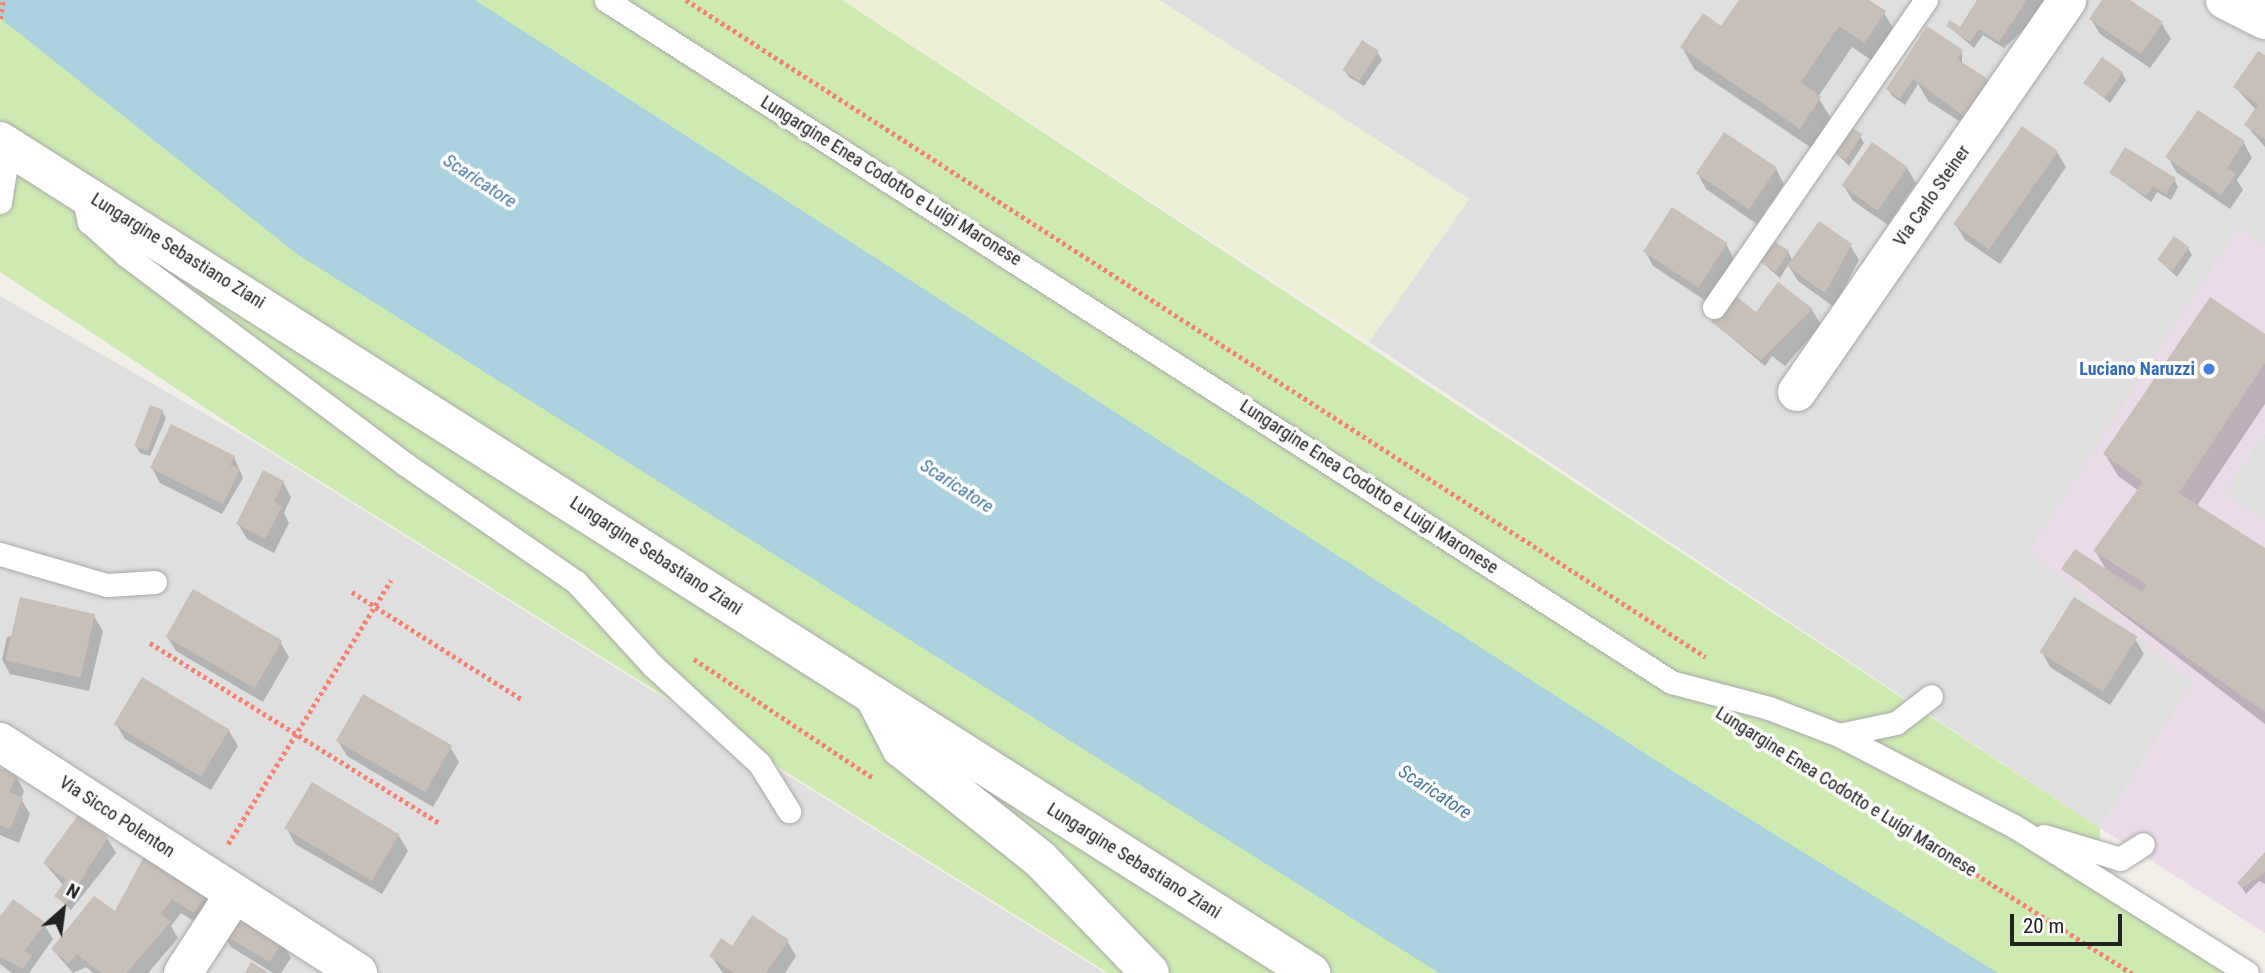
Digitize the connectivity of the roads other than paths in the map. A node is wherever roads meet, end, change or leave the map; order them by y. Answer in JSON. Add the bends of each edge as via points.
{"nodes":[{"id":1,"x":606,"y":0,"type":"edge"},
{"id":2,"x":1926,"y":0,"type":"edge"},
{"id":3,"x":2067,"y":0,"type":"edge"},
{"id":4,"x":2225,"y":0,"type":"edge"},
{"id":5,"x":2265,"y":20,"type":"edge"},
{"id":6,"x":4,"y":144,"type":"edge"},
{"id":7,"x":82,"y":190,"type":"junction"},
{"id":8,"x":0,"y":202,"type":"edge"},
{"id":9,"x":1714,"y":307,"type":"dead end"},
{"id":10,"x":1797,"y":392,"type":"dead end"},
{"id":11,"x":0,"y":555,"type":"edge"},
{"id":12,"x":155,"y":582,"type":"dead end"},
{"id":13,"x":874,"y":696,"type":"junction"},
{"id":14,"x":1931,"y":696,"type":"dead end"},
{"id":15,"x":1839,"y":735,"type":"junction"},
{"id":16,"x":0,"y":742,"type":"edge"},
{"id":17,"x":789,"y":811,"type":"dead end"},
{"id":18,"x":2014,"y":826,"type":"junction"},
{"id":19,"x":2143,"y":844,"type":"dead end"},
{"id":20,"x":222,"y":884,"type":"junction"},
{"id":21,"x":183,"y":973,"type":"edge"},
{"id":22,"x":358,"y":973,"type":"edge"},
{"id":23,"x":1150,"y":973,"type":"edge"},
{"id":24,"x":1311,"y":973,"type":"edge"},
{"id":25,"x":2246,"y":973,"type":"edge"}],
"edges":[{"from":1,"to":15,"type":"lane","name":"Lungargine Enea Codotto e Luigi Maronese","via":[[1671,682],[1769,708]]},
{"from":2,"to":9,"type":"lane"},
{"from":3,"to":10,"type":"street","name":"Via Carlo Steiner"},
{"from":4,"to":5,"type":"street"},
{"from":6,"to":7,"type":"street","name":"Lungargine Sebastiano Ziani"},
{"from":6,"to":8,"type":"lane"},
{"from":7,"to":13,"type":"street","name":"Lungargine Sebastiano Ziani"},
{"from":7,"to":17,"type":"lane","via":[[89,222],[127,257],[405,464],[576,582],[652,665],[759,763]]},
{"from":11,"to":12,"type":"lane","via":[[107,585]]},
{"from":13,"to":23,"type":"street","via":[[901,748],[1040,859]]},
{"from":13,"to":24,"type":"street","name":"Lungargine Sebastiano Ziani"},
{"from":14,"to":15,"type":"lane","via":[[1896,723]]},
{"from":15,"to":18,"type":"lane","name":"Lungargine Enea Codotto e Luigi Maronese"},
{"from":16,"to":20,"type":"street","name":"Via Sicco Polenton"},
{"from":18,"to":19,"type":"lane","via":[[2120,859]]},
{"from":18,"to":25,"type":"lane"},
{"from":20,"to":21,"type":"street"},
{"from":20,"to":22,"type":"street","name":"Via Sicco Polenton"}]}
